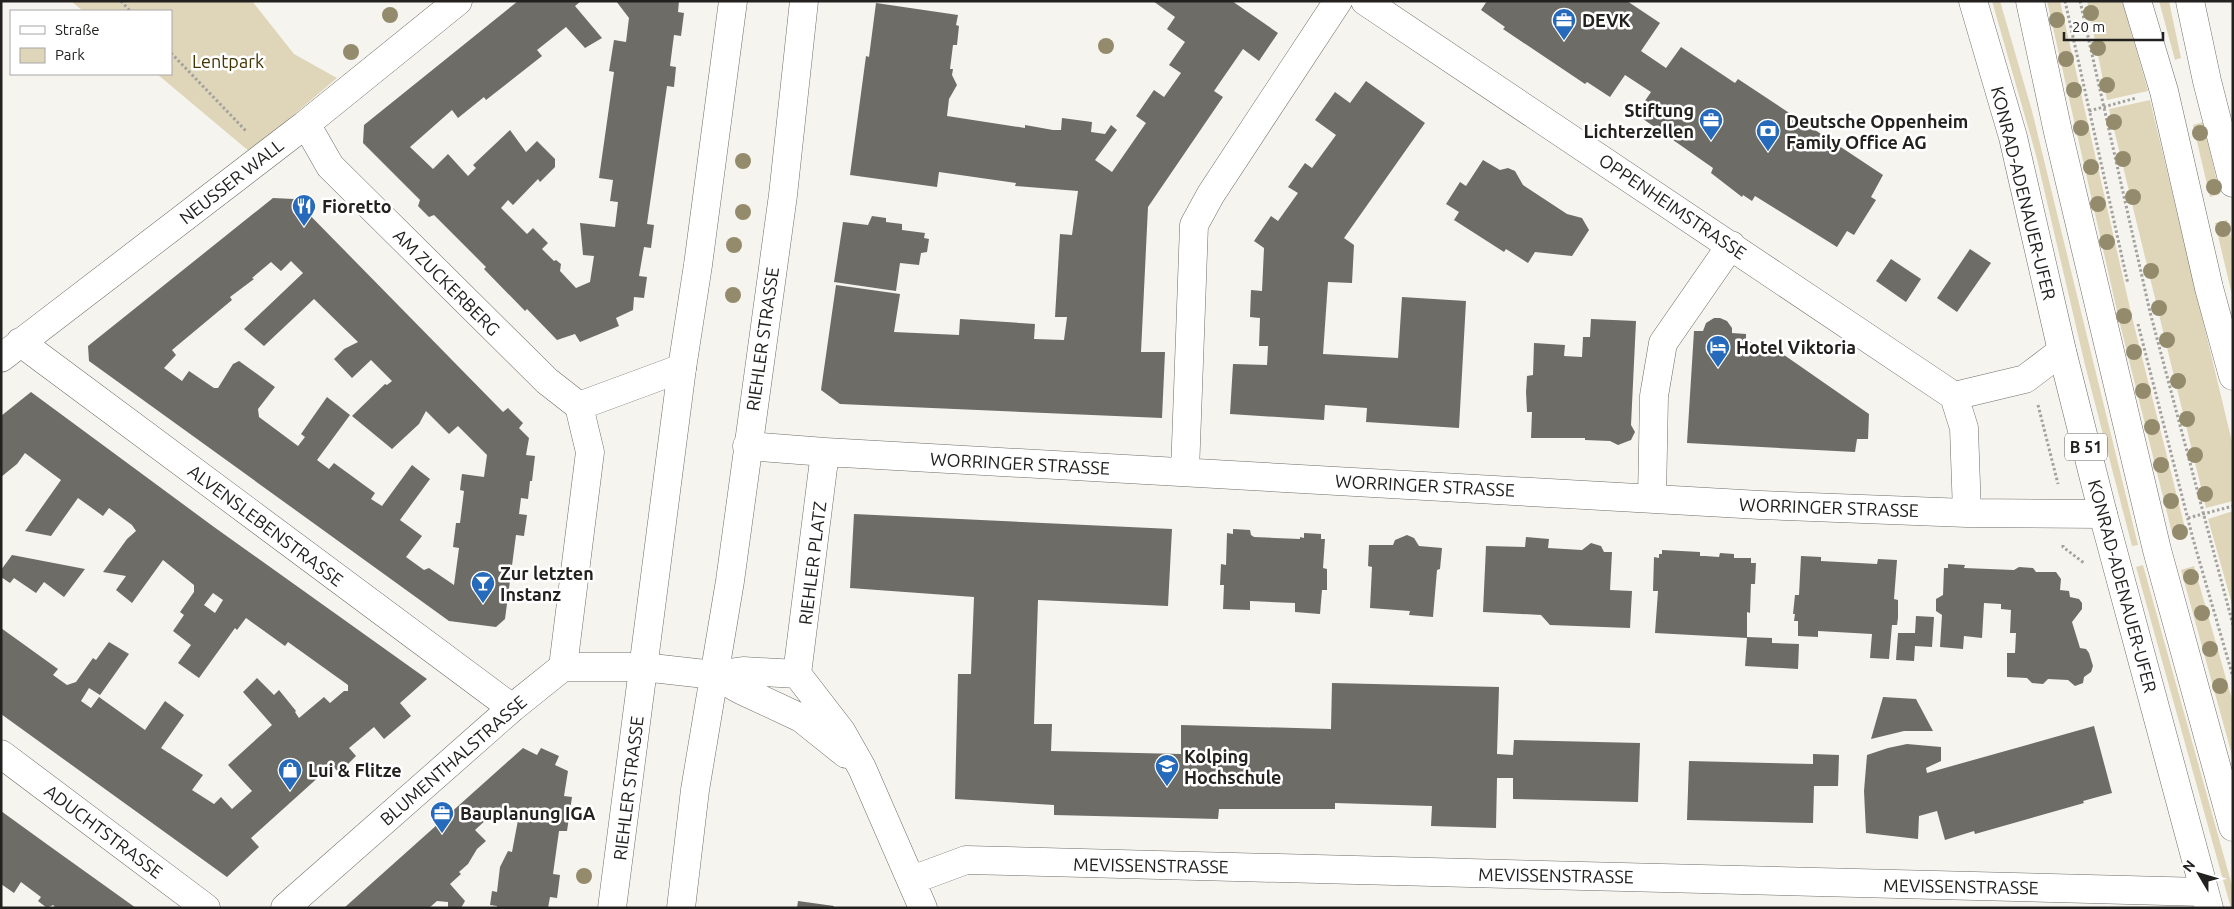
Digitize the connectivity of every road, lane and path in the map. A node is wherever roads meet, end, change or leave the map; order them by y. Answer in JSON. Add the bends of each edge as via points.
{"nodes":[{"id":1,"x":458,"y":1,"type":"edge"},
{"id":2,"x":733,"y":1,"type":"edge"},
{"id":3,"x":804,"y":1,"type":"edge"},
{"id":4,"x":1338,"y":1,"type":"edge"},
{"id":5,"x":1365,"y":1,"type":"edge"},
{"id":6,"x":1973,"y":1,"type":"edge"},
{"id":7,"x":2030,"y":1,"type":"edge"},
{"id":8,"x":2065,"y":1,"type":"edge"},
{"id":9,"x":2080,"y":1,"type":"edge"},
{"id":10,"x":2138,"y":1,"type":"edge"},
{"id":11,"x":2190,"y":1,"type":"edge"},
{"id":12,"x":172,"y":54,"type":"edge"},
{"id":13,"x":2115,"y":102,"type":"dead end"},
{"id":14,"x":2103,"y":106,"type":"junction"},
{"id":15,"x":2088,"y":111,"type":"junction"},
{"id":16,"x":306,"y":124,"type":"junction"},
{"id":17,"x":267,"y":152,"type":"junction"},
{"id":18,"x":2233,"y":183,"type":"edge"},
{"id":19,"x":1731,"y":245,"type":"junction"},
{"id":20,"x":2129,"y":288,"type":"dead end"},
{"id":21,"x":2136,"y":316,"type":"dead end"},
{"id":22,"x":11,"y":350,"type":"edge"},
{"id":23,"x":2062,"y":351,"type":"junction"},
{"id":24,"x":682,"y":368,"type":"junction"},
{"id":25,"x":2233,"y":376,"type":"edge"},
{"id":26,"x":1954,"y":396,"type":"junction"},
{"id":27,"x":2036,"y":397,"type":"dead end"},
{"id":28,"x":579,"y":406,"type":"junction"},
{"id":29,"x":747,"y":446,"type":"junction"},
{"id":30,"x":826,"y":452,"type":"junction"},
{"id":31,"x":1185,"y":472,"type":"junction"},
{"id":32,"x":2058,"y":486,"type":"dead end"},
{"id":33,"x":1652,"y":498,"type":"junction"},
{"id":34,"x":2233,"y":506,"type":"edge"},
{"id":35,"x":1967,"y":513,"type":"junction"},
{"id":36,"x":2103,"y":514,"type":"junction"},
{"id":37,"x":2202,"y":514,"type":"junction"},
{"id":38,"x":2188,"y":518,"type":"junction"},
{"id":39,"x":2064,"y":540,"type":"dead end"},
{"id":40,"x":2092,"y":569,"type":"dead end"},
{"id":41,"x":2233,"y":626,"type":"edge"},
{"id":42,"x":563,"y":667,"type":"junction"},
{"id":43,"x":643,"y":667,"type":"junction"},
{"id":44,"x":797,"y":674,"type":"junction"},
{"id":45,"x":714,"y":675,"type":"junction"},
{"id":46,"x":2233,"y":677,"type":"edge"},
{"id":47,"x":512,"y":708,"type":"junction"},
{"id":48,"x":1,"y":754,"type":"edge"},
{"id":49,"x":862,"y":768,"type":"junction"},
{"id":50,"x":2233,"y":827,"type":"edge"},
{"id":51,"x":912,"y":880,"type":"junction"},
{"id":52,"x":2207,"y":900,"type":"edge"},
{"id":53,"x":206,"y":908,"type":"edge"},
{"id":54,"x":285,"y":908,"type":"edge"},
{"id":55,"x":612,"y":908,"type":"edge"},
{"id":56,"x":680,"y":908,"type":"edge"},
{"id":57,"x":923,"y":908,"type":"edge"}],
"edges":[{"from":1,"to":16,"type":"street","name":"NEUSSER WALL"},
{"from":2,"to":24,"type":"street","name":"RIEHLER STRASSE"},
{"from":3,"to":29,"type":"street","name":"RIEHLER STRASSE","via":[[783,195]]},
{"from":4,"to":31,"type":"street","via":[[1194,225]]},
{"from":5,"to":19,"type":"street","name":"OPPENHEIMSTRASSE"},
{"from":6,"to":23,"type":"street","name":"KONRAD-ADENAUER-UFER","number":"B 51","via":[[2013,137]]},
{"from":7,"to":50,"type":"street","number":"B 51","via":[[2157,550]]},
{"from":8,"to":15,"type":"path"},
{"from":9,"to":14,"type":"path"},
{"from":10,"to":25,"type":"street","via":[[2164,91]]},
{"from":11,"to":18,"type":"street"},
{"from":12,"to":17,"type":"path"},
{"from":13,"to":14,"type":"path"},
{"from":14,"to":15,"type":"path"},
{"from":14,"to":37,"type":"path","via":[[2150,312]]},
{"from":15,"to":20,"type":"path"},
{"from":16,"to":17,"type":"street","name":"NEUSSER WALL"},
{"from":16,"to":28,"type":"street","name":"AM ZUCKERBERG","via":[[330,166],[547,381]]},
{"from":17,"to":22,"type":"street","name":"NEUSSER WALL"},
{"from":19,"to":26,"type":"street","name":"OPPENHEIMSTRASSE"},
{"from":19,"to":33,"type":"street","via":[[1664,344],[1654,396]]},
{"from":21,"to":38,"type":"path"},
{"from":22,"to":47,"type":"street","name":"ALVENSLEBENSTRASSE"},
{"from":23,"to":26,"type":"street","via":[[2025,378]]},
{"from":23,"to":36,"type":"street","name":"KONRAD-ADENAUER-UFER","number":"B 51"},
{"from":24,"to":28,"type":"street"},
{"from":24,"to":43,"type":"street","name":"RIEHLER STRASSE"},
{"from":26,"to":35,"type":"street","via":[[1964,428]]},
{"from":27,"to":32,"type":"path"},
{"from":28,"to":42,"type":"street","via":[[590,452]]},
{"from":29,"to":30,"type":"street","name":"WORRINGER STRASSE"},
{"from":29,"to":45,"type":"street","name":"RIEHLER STRASSE"},
{"from":30,"to":31,"type":"street","name":"WORRINGER STRASSE"},
{"from":30,"to":44,"type":"street","name":"RIEHLER PLATZ"},
{"from":31,"to":33,"type":"street","name":"WORRINGER STRASSE"},
{"from":33,"to":35,"type":"street","name":"WORRINGER STRASSE"},
{"from":34,"to":37,"type":"path"},
{"from":35,"to":36,"type":"street","name":"WORRINGER STRASSE"},
{"from":36,"to":52,"type":"street","name":"KONRAD-ADENAUER-UFER","number":"B 51"},
{"from":37,"to":38,"type":"path"},
{"from":37,"to":41,"type":"path"},
{"from":38,"to":46,"type":"path"},
{"from":39,"to":40,"type":"path","via":[[2063,547]]},
{"from":42,"to":43,"type":"street"},
{"from":42,"to":47,"type":"street","name":"BLUMENTHALSTRASSE"},
{"from":43,"to":45,"type":"street"},
{"from":43,"to":55,"type":"street","name":"RIEHLER STRASSE"},
{"from":44,"to":45,"type":"street","via":[[743,671]]},
{"from":44,"to":49,"type":"street","via":[[841,731]]},
{"from":45,"to":49,"type":"street","via":[[801,718]]},
{"from":45,"to":56,"type":"street","name":"RIEHLER STRASSE"},
{"from":47,"to":54,"type":"street","name":"BLUMENTHALSTRASSE"},
{"from":48,"to":53,"type":"street","name":"ADUCHTSTRASSE"},
{"from":49,"to":51,"type":"street"},
{"from":51,"to":52,"type":"street","name":"MEVISSENSTRASSE","via":[[966,860],[1783,881]]},
{"from":51,"to":57,"type":"street"}]}
